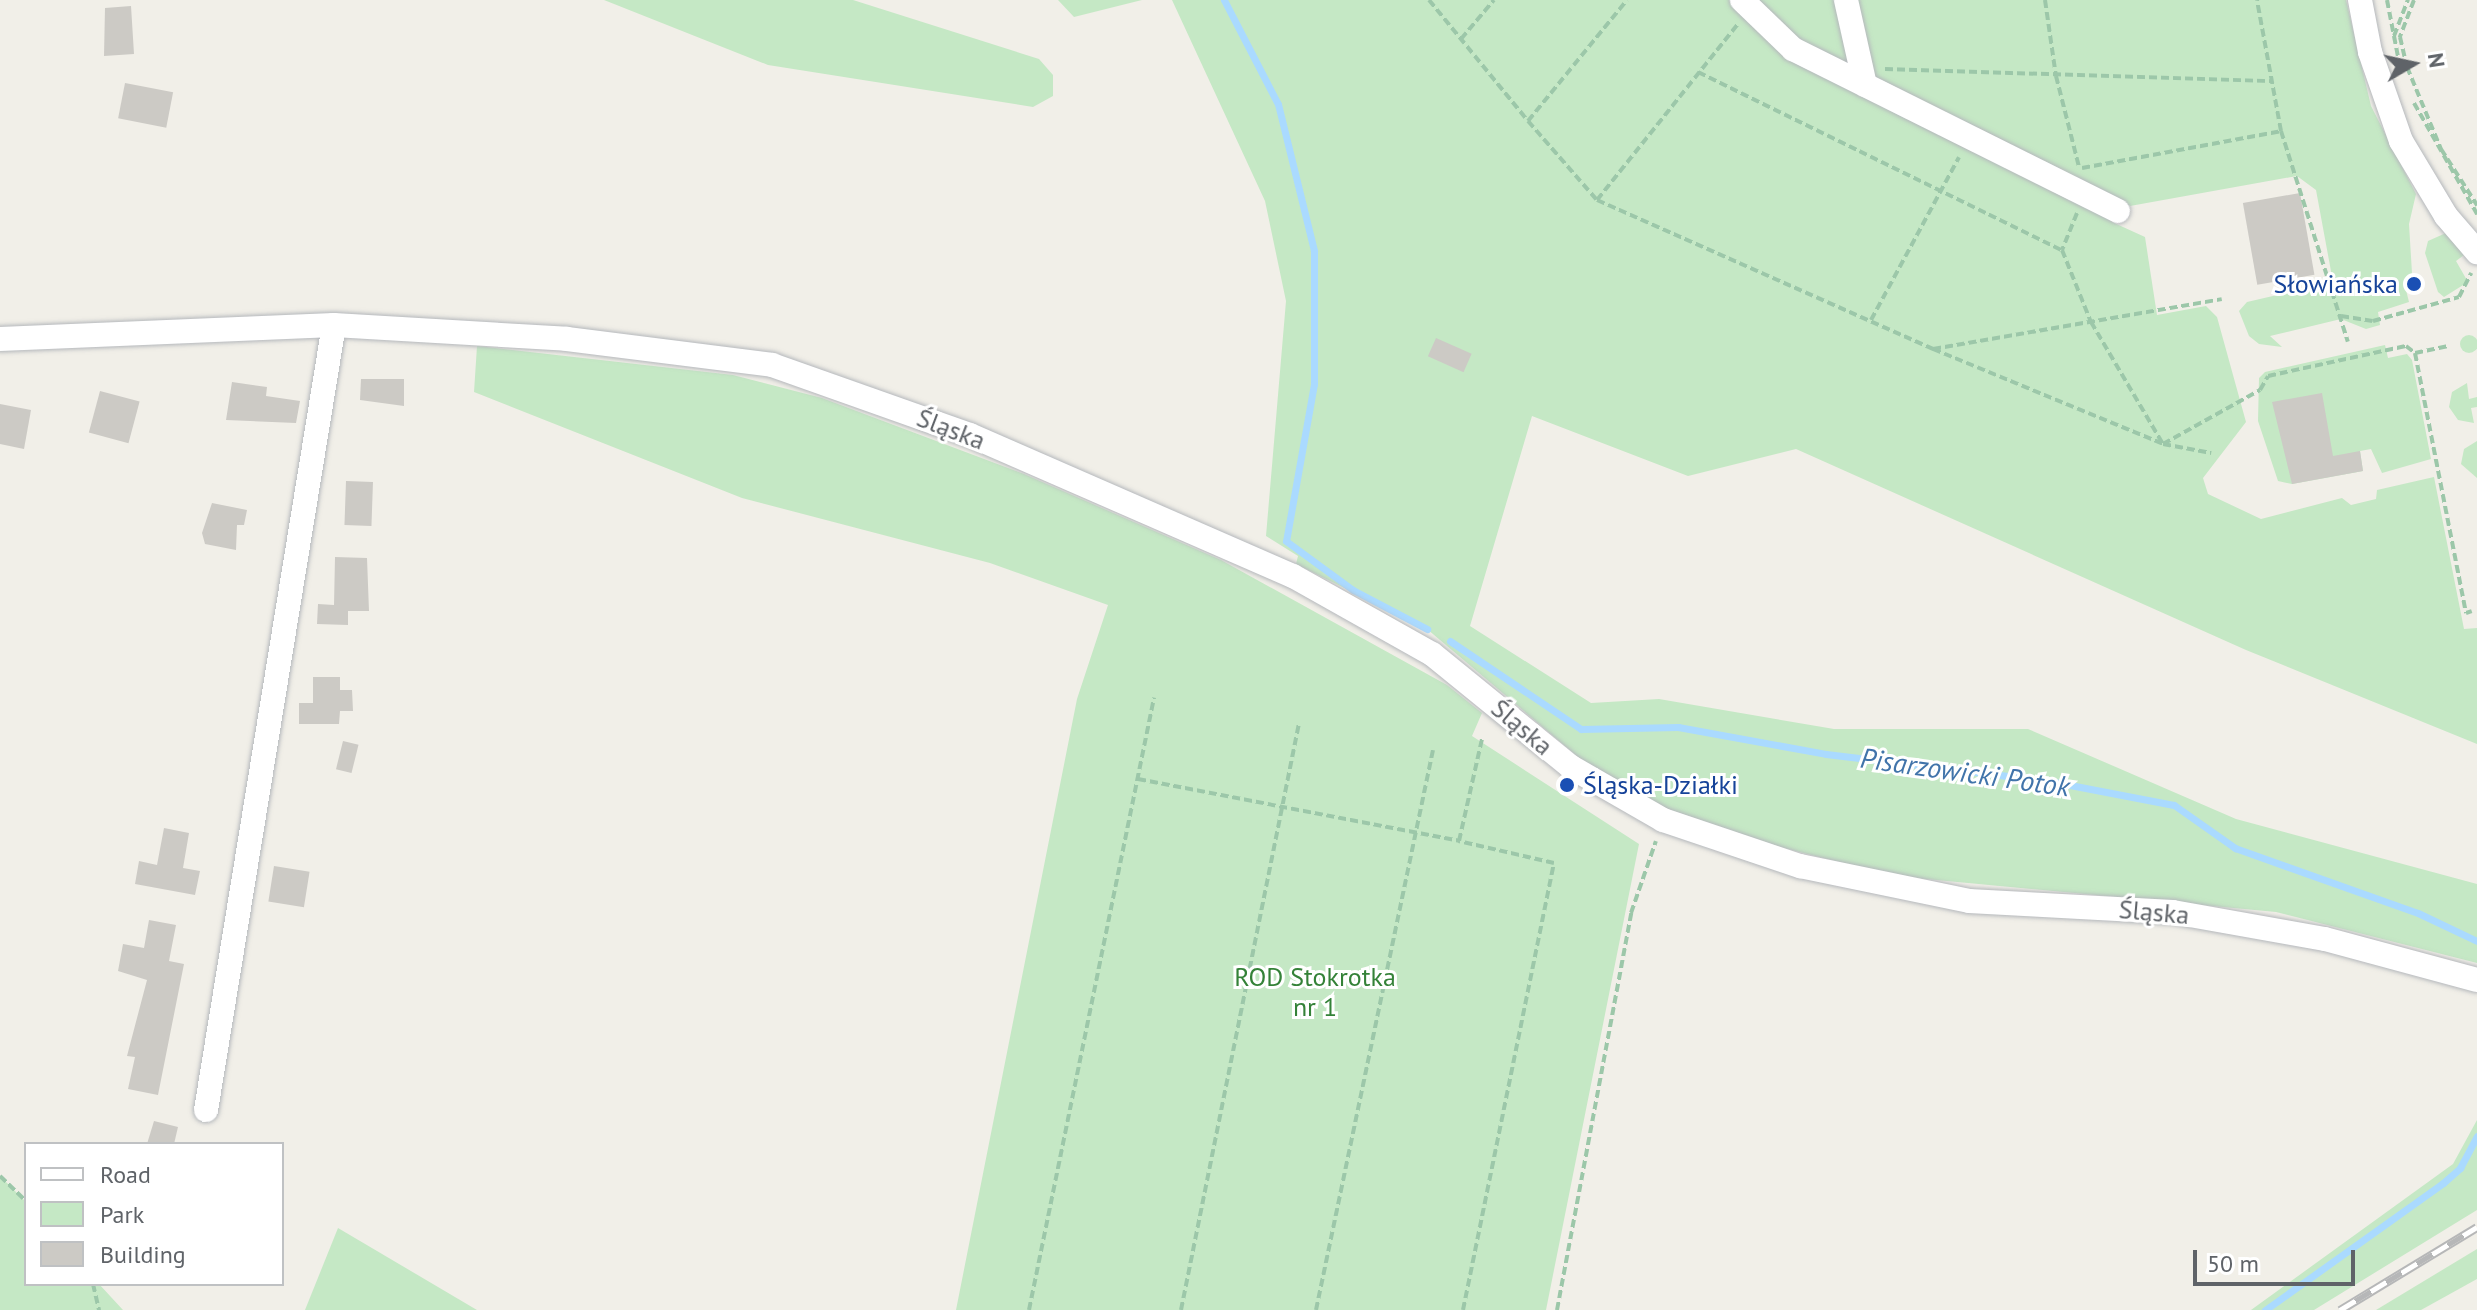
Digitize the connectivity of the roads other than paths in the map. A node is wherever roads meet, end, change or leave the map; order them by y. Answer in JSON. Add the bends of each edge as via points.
{"nodes":[{"id":1,"x":1846,"y":0,"type":"edge"},
{"id":2,"x":2360,"y":0,"type":"edge"},
{"id":3,"x":1746,"y":5,"type":"edge"},
{"id":4,"x":1862,"y":76,"type":"junction"},
{"id":5,"x":2118,"y":211,"type":"dead end"},
{"id":6,"x":2472,"y":258,"type":"edge"},
{"id":7,"x":334,"y":325,"type":"junction"},
{"id":8,"x":0,"y":339,"type":"edge"},
{"id":9,"x":2477,"y":980,"type":"edge"},
{"id":10,"x":206,"y":1110,"type":"dead end"}],
"edges":[{"from":1,"to":4,"type":"street"},
{"from":2,"to":6,"type":"street","via":[[2370,52],[2401,141]]},
{"from":3,"to":4,"type":"street","via":[[1793,49]]},
{"from":4,"to":5,"type":"street","via":[[1970,138]]},
{"from":7,"to":8,"type":"street","name":"Śląska"},
{"from":7,"to":9,"type":"street","name":"Śląska","via":[[567,339],[772,365],[914,414],[1121,497],[1293,576],[1432,654],[1571,767],[1663,820],[1800,866],[1969,901],[2173,912],[2325,939]]},
{"from":7,"to":10,"type":"street"}]}
